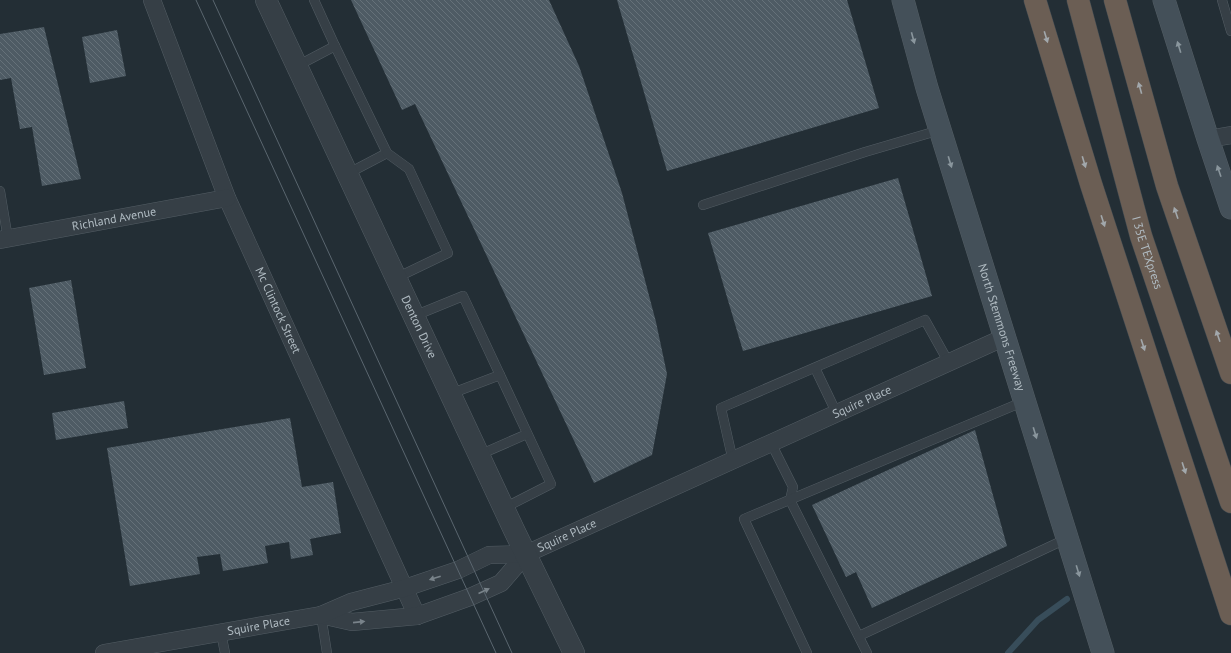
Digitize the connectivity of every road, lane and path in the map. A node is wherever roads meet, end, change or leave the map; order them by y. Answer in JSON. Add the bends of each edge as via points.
{"nodes":[{"id":1,"x":152,"y":0,"type":"edge"},
{"id":2,"x":266,"y":0,"type":"edge"},
{"id":3,"x":314,"y":0,"type":"edge"},
{"id":4,"x":903,"y":0,"type":"edge"},
{"id":5,"x":1035,"y":0,"type":"edge"},
{"id":6,"x":1078,"y":0,"type":"edge"},
{"id":7,"x":1115,"y":0,"type":"edge"},
{"id":8,"x":1164,"y":0,"type":"edge"},
{"id":9,"x":1222,"y":0,"type":"edge"},
{"id":10,"x":1231,"y":30,"type":"edge"},
{"id":11,"x":336,"y":46,"type":"junction"},
{"id":12,"x":297,"y":66,"type":"junction"},
{"id":13,"x":940,"y":130,"type":"junction"},
{"id":14,"x":1231,"y":135,"type":"edge"},
{"id":15,"x":1208,"y":139,"type":"junction"},
{"id":16,"x":387,"y":153,"type":"junction"},
{"id":17,"x":347,"y":174,"type":"junction"},
{"id":18,"x":0,"y":191,"type":"edge"},
{"id":19,"x":227,"y":198,"type":"junction"},
{"id":20,"x":703,"y":205,"type":"dead end"},
{"id":21,"x":1231,"y":208,"type":"edge"},
{"id":22,"x":4,"y":239,"type":"edge"},
{"id":23,"x":396,"y":278,"type":"junction"},
{"id":24,"x":414,"y":316,"type":"junction"},
{"id":25,"x":1005,"y":337,"type":"junction"},
{"id":26,"x":949,"y":363,"type":"junction"},
{"id":27,"x":815,"y":368,"type":"junction"},
{"id":28,"x":1231,"y":373,"type":"edge"},
{"id":29,"x":500,"y":375,"type":"junction"},
{"id":30,"x":450,"y":394,"type":"junction"},
{"id":31,"x":1025,"y":401,"type":"junction"},
{"id":32,"x":837,"y":414,"type":"junction"},
{"id":33,"x":527,"y":434,"type":"junction"},
{"id":34,"x":772,"y":443,"type":"junction"},
{"id":35,"x":479,"y":455,"type":"junction"},
{"id":36,"x":733,"y":461,"type":"junction"},
{"id":37,"x":790,"y":500,"type":"junction"},
{"id":38,"x":1231,"y":502,"type":"edge"},
{"id":39,"x":504,"y":508,"type":"junction"},
{"id":40,"x":1068,"y":538,"type":"junction"},
{"id":41,"x":526,"y":554,"type":"junction"},
{"id":42,"x":405,"y":588,"type":"junction"},
{"id":43,"x":1231,"y":614,"type":"edge"},
{"id":44,"x":321,"y":615,"type":"junction"},
{"id":45,"x":417,"y":616,"type":"junction"},
{"id":46,"x":221,"y":633,"type":"junction"},
{"id":47,"x":859,"y":636,"type":"junction"},
{"id":48,"x":166,"y":648,"type":"edge"},
{"id":49,"x":104,"y":653,"type":"edge"},
{"id":50,"x":225,"y":653,"type":"edge"},
{"id":51,"x":328,"y":653,"type":"edge"},
{"id":52,"x":574,"y":653,"type":"edge"},
{"id":53,"x":807,"y":653,"type":"edge"},
{"id":54,"x":867,"y":653,"type":"edge"},
{"id":55,"x":1103,"y":653,"type":"edge"}],
"edges":[{"from":1,"to":19,"type":"street","name":"Mc Clintock Street"},
{"from":2,"to":12,"type":"street","name":"Denton Drive"},
{"from":3,"to":11,"type":"lane"},
{"from":4,"to":13,"type":"main road","name":"North Stemmons Freeway","one_way":true},
{"from":5,"to":43,"type":"highway","one_way":true,"via":[[1091,184]]},
{"from":6,"to":38,"type":"highway","name":"I 35E TEXpress","via":[[1141,236]]},
{"from":28,"to":7,"type":"highway","one_way":true,"via":[[1168,186]]},
{"from":15,"to":8,"type":"main road","one_way":true},
{"from":9,"to":10,"type":"lane"},
{"from":11,"to":12,"type":"lane"},
{"from":11,"to":16,"type":"lane"},
{"from":12,"to":17,"type":"street","name":"Denton Drive"},
{"from":13,"to":20,"type":"lane"},
{"from":13,"to":25,"type":"main road","name":"North Stemmons Freeway","one_way":true},
{"from":14,"to":15,"type":"street"},
{"from":21,"to":15,"type":"main road","one_way":true},
{"from":16,"to":17,"type":"lane"},
{"from":16,"to":23,"type":"lane","via":[[409,169],[448,253]]},
{"from":17,"to":23,"type":"street","name":"Denton Drive"},
{"from":18,"to":22,"type":"lane"},
{"from":19,"to":22,"type":"street","name":"Richland Avenue"},
{"from":19,"to":42,"type":"street","name":"Mc Clintock Street"},
{"from":23,"to":24,"type":"street","name":"Denton Drive"},
{"from":24,"to":29,"type":"lane","via":[[463,296]]},
{"from":24,"to":30,"type":"street","name":"Denton Drive"},
{"from":25,"to":26,"type":"street","name":"Squire Place"},
{"from":25,"to":31,"type":"main road","name":"North Stemmons Freeway"},
{"from":26,"to":27,"type":"lane","via":[[924,320]]},
{"from":26,"to":32,"type":"street","name":"Squire Place"},
{"from":27,"to":32,"type":"lane"},
{"from":27,"to":36,"type":"lane","via":[[721,408]]},
{"from":29,"to":30,"type":"lane"},
{"from":29,"to":33,"type":"lane"},
{"from":30,"to":35,"type":"street","name":"Denton Drive"},
{"from":31,"to":37,"type":"lane"},
{"from":31,"to":40,"type":"main road","name":"North Stemmons Freeway","one_way":true},
{"from":32,"to":34,"type":"street","name":"Squire Place"},
{"from":33,"to":35,"type":"lane"},
{"from":33,"to":39,"type":"lane","via":[[551,484]]},
{"from":34,"to":36,"type":"street","name":"Squire Place"},
{"from":34,"to":37,"type":"lane","via":[[793,487]]},
{"from":35,"to":39,"type":"street","name":"Denton Drive"},
{"from":36,"to":41,"type":"street","name":"Squire Place"},
{"from":37,"to":47,"type":"lane"},
{"from":37,"to":53,"type":"lane","via":[[744,519]]},
{"from":39,"to":41,"type":"street","name":"Denton Drive"},
{"from":40,"to":47,"type":"lane"},
{"from":40,"to":55,"type":"main road","name":"North Stemmons Freeway","one_way":true},
{"from":41,"to":42,"type":"street","name":"Squire Place","one_way":true,"via":[[489,555],[458,570]]},
{"from":45,"to":41,"type":"street","one_way":true,"via":[[501,583]]},
{"from":41,"to":52,"type":"street","name":"Denton Drive"},
{"from":42,"to":44,"type":"street","name":"Squire Place","via":[[351,602]]},
{"from":42,"to":45,"type":"street","name":"Mc Clintock Street"},
{"from":44,"to":45,"type":"street","one_way":true,"via":[[352,622]]},
{"from":44,"to":46,"type":"street","name":"Squire Place"},
{"from":44,"to":51,"type":"lane"},
{"from":46,"to":48,"type":"street","name":"Squire Place"},
{"from":46,"to":50,"type":"lane"},
{"from":47,"to":54,"type":"lane"},
{"from":48,"to":49,"type":"street","name":"Squire Place"}]}
